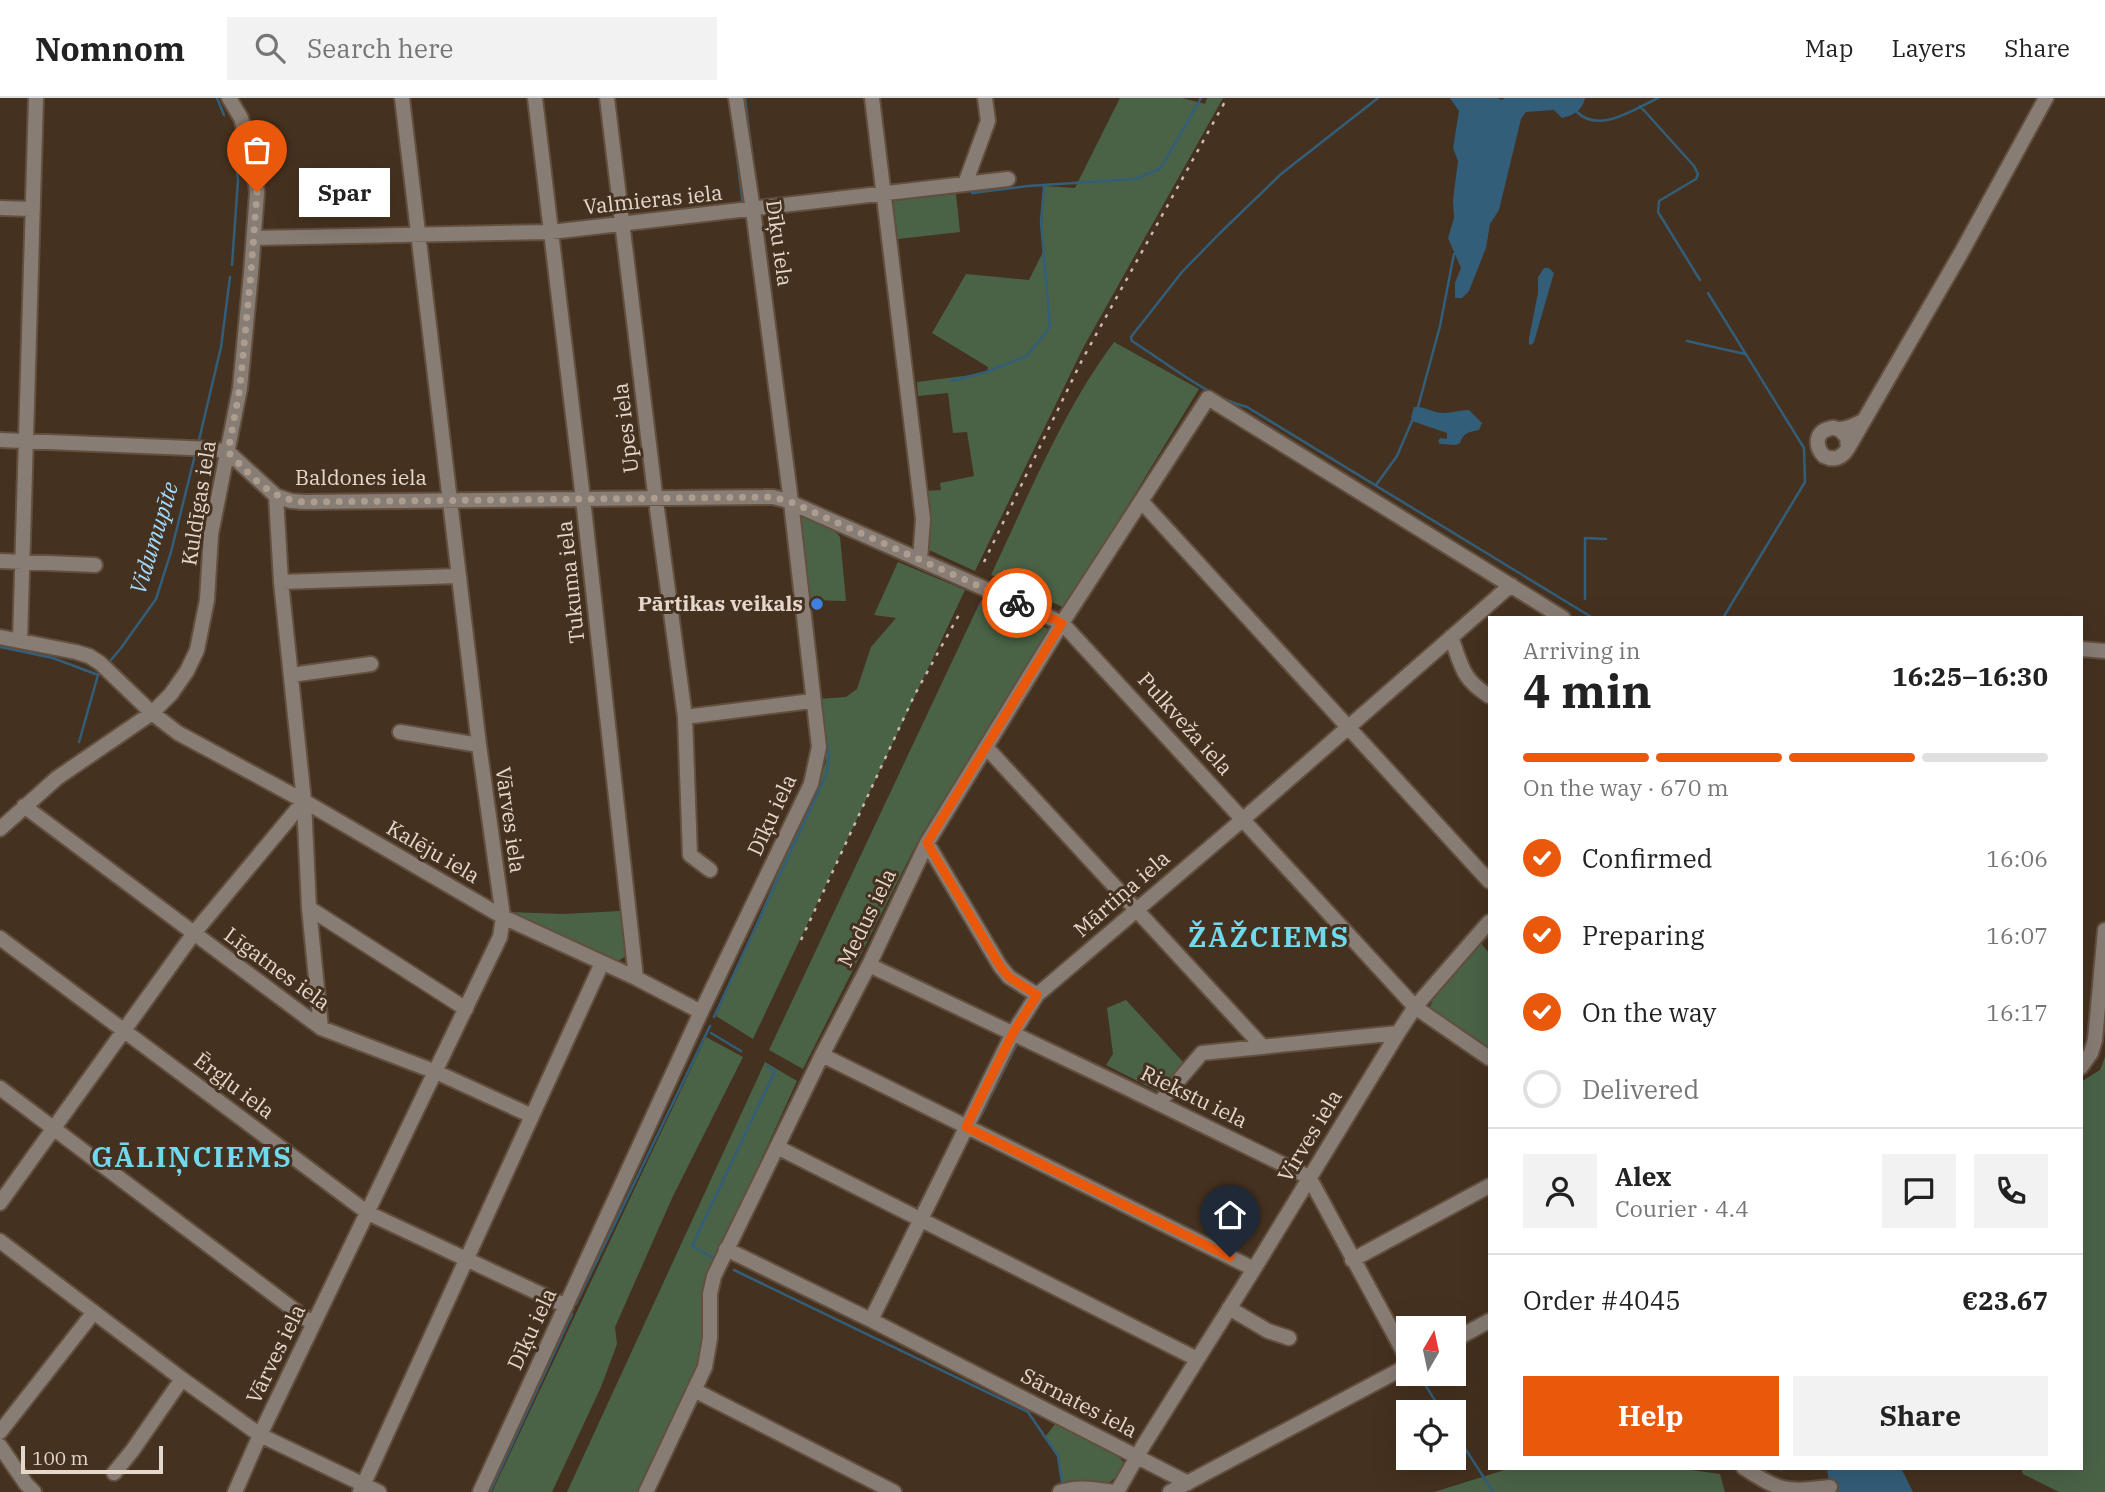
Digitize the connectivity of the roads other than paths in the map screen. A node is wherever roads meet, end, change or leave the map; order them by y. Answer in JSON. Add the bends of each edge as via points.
{"nodes":[{"id":1,"x":36,"y":98,"type":"edge"},
{"id":2,"x":229,"y":98,"type":"edge"},
{"id":3,"x":402,"y":98,"type":"edge"},
{"id":4,"x":535,"y":98,"type":"edge"},
{"id":5,"x":607,"y":98,"type":"edge"},
{"id":6,"x":736,"y":98,"type":"edge"},
{"id":7,"x":872,"y":98,"type":"edge"},
{"id":8,"x":985,"y":98,"type":"edge"},
{"id":9,"x":2046,"y":98,"type":"edge"},
{"id":10,"x":1008,"y":179,"type":"dead end"},
{"id":11,"x":965,"y":184,"type":"junction"},
{"id":12,"x":884,"y":194,"type":"junction"},
{"id":13,"x":0,"y":208,"type":"edge"},
{"id":14,"x":32,"y":209,"type":"junction"},
{"id":15,"x":754,"y":210,"type":"junction"},
{"id":16,"x":623,"y":224,"type":"junction"},
{"id":17,"x":551,"y":232,"type":"junction"},
{"id":18,"x":417,"y":236,"type":"junction"},
{"id":19,"x":254,"y":238,"type":"junction"},
{"id":20,"x":1861,"y":422,"type":"junction"},
{"id":21,"x":1839,"y":429,"type":"junction"},
{"id":22,"x":0,"y":440,"type":"edge"},
{"id":23,"x":25,"y":442,"type":"junction"},
{"id":24,"x":1848,"y":448,"type":"junction"},
{"id":25,"x":228,"y":452,"type":"junction"},
{"id":26,"x":276,"y":496,"type":"junction"},
{"id":27,"x":450,"y":499,"type":"junction"},
{"id":28,"x":583,"y":499,"type":"junction"},
{"id":29,"x":656,"y":499,"type":"junction"},
{"id":30,"x":1141,"y":500,"type":"junction"},
{"id":31,"x":791,"y":502,"type":"junction"},
{"id":32,"x":920,"y":559,"type":"junction"},
{"id":33,"x":0,"y":561,"type":"edge"},
{"id":34,"x":22,"y":562,"type":"junction"},
{"id":35,"x":95,"y":565,"type":"dead end"},
{"id":36,"x":458,"y":576,"type":"junction"},
{"id":37,"x":281,"y":582,"type":"junction"},
{"id":38,"x":1511,"y":585,"type":"junction"},
{"id":39,"x":1560,"y":616,"type":"edge"},
{"id":40,"x":1062,"y":623,"type":"junction"},
{"id":41,"x":0,"y":637,"type":"edge"},
{"id":42,"x":1451,"y":637,"type":"junction"},
{"id":43,"x":20,"y":641,"type":"junction"},
{"id":44,"x":2083,"y":649,"type":"edge"},
{"id":45,"x":2105,"y":650,"type":"edge"},
{"id":46,"x":371,"y":664,"type":"dead end"},
{"id":47,"x":291,"y":675,"type":"junction"},
{"id":48,"x":1488,"y":695,"type":"edge"},
{"id":49,"x":813,"y":701,"type":"junction"},
{"id":50,"x":152,"y":713,"type":"junction"},
{"id":51,"x":685,"y":717,"type":"junction"},
{"id":52,"x":1348,"y":727,"type":"junction"},
{"id":53,"x":400,"y":732,"type":"dead end"},
{"id":54,"x":479,"y":745,"type":"junction"},
{"id":55,"x":986,"y":747,"type":"junction"},
{"id":56,"x":304,"y":801,"type":"junction"},
{"id":57,"x":23,"y":806,"type":"junction"},
{"id":58,"x":1243,"y":819,"type":"junction"},
{"id":59,"x":0,"y":829,"type":"edge"},
{"id":60,"x":927,"y":843,"type":"junction"},
{"id":61,"x":710,"y":870,"type":"dead end"},
{"id":62,"x":1488,"y":880,"type":"edge"},
{"id":63,"x":309,"y":908,"type":"junction"},
{"id":64,"x":1135,"y":909,"type":"junction"},
{"id":65,"x":503,"y":917,"type":"junction"},
{"id":66,"x":1488,"y":923,"type":"edge"},
{"id":67,"x":2105,"y":930,"type":"edge"},
{"id":68,"x":194,"y":933,"type":"junction"},
{"id":69,"x":0,"y":938,"type":"edge"},
{"id":70,"x":602,"y":963,"type":"junction"},
{"id":71,"x":869,"y":965,"type":"junction"},
{"id":72,"x":636,"y":978,"type":"junction"},
{"id":73,"x":1037,"y":995,"type":"junction"},
{"id":74,"x":1415,"y":1007,"type":"junction"},
{"id":75,"x":466,"y":1009,"type":"junction"},
{"id":76,"x":701,"y":1012,"type":"junction"},
{"id":77,"x":321,"y":1028,"type":"junction"},
{"id":78,"x":125,"y":1031,"type":"junction"},
{"id":79,"x":1013,"y":1033,"type":"junction"},
{"id":80,"x":1398,"y":1033,"type":"junction"},
{"id":81,"x":1263,"y":1046,"type":"junction"},
{"id":82,"x":822,"y":1055,"type":"junction"},
{"id":83,"x":1488,"y":1057,"type":"edge"},
{"id":84,"x":2083,"y":1064,"type":"edge"},
{"id":85,"x":436,"y":1072,"type":"junction"},
{"id":86,"x":0,"y":1088,"type":"edge"},
{"id":87,"x":1159,"y":1103,"type":"junction"},
{"id":88,"x":532,"y":1116,"type":"junction"},
{"id":89,"x":966,"y":1127,"type":"junction"},
{"id":90,"x":53,"y":1129,"type":"junction"},
{"id":91,"x":777,"y":1147,"type":"junction"},
{"id":92,"x":1309,"y":1177,"type":"junction"},
{"id":93,"x":1488,"y":1187,"type":"edge"},
{"id":94,"x":0,"y":1203,"type":"edge"},
{"id":95,"x":368,"y":1213,"type":"junction"},
{"id":96,"x":921,"y":1219,"type":"junction"},
{"id":97,"x":0,"y":1241,"type":"edge"},
{"id":98,"x":726,"y":1249,"type":"junction"},
{"id":99,"x":467,"y":1260,"type":"junction"},
{"id":100,"x":1352,"y":1260,"type":"junction"},
{"id":101,"x":1254,"y":1269,"type":"junction"},
{"id":102,"x":566,"y":1306,"type":"junction"},
{"id":103,"x":1229,"y":1308,"type":"junction"},
{"id":104,"x":94,"y":1312,"type":"junction"},
{"id":105,"x":871,"y":1320,"type":"junction"},
{"id":106,"x":1488,"y":1322,"type":"edge"},
{"id":107,"x":313,"y":1324,"type":"junction"},
{"id":108,"x":1466,"y":1333,"type":"edge"},
{"id":109,"x":1289,"y":1338,"type":"dead end"},
{"id":110,"x":1396,"y":1340,"type":"edge"},
{"id":111,"x":1197,"y":1359,"type":"junction"},
{"id":112,"x":1396,"y":1371,"type":"edge"},
{"id":113,"x":182,"y":1379,"type":"junction"},
{"id":114,"x":694,"y":1390,"type":"junction"},
{"id":115,"x":0,"y":1432,"type":"edge"},
{"id":116,"x":260,"y":1435,"type":"junction"},
{"id":117,"x":0,"y":1446,"type":"edge"},
{"id":118,"x":1137,"y":1456,"type":"junction"},
{"id":119,"x":1747,"y":1470,"type":"edge"},
{"id":120,"x":114,"y":1473,"type":"dead end"},
{"id":121,"x":1188,"y":1483,"type":"junction"},
{"id":122,"x":362,"y":1488,"type":"edge"},
{"id":123,"x":1830,"y":1488,"type":"dead end"},
{"id":124,"x":34,"y":1492,"type":"edge"},
{"id":125,"x":235,"y":1492,"type":"edge"},
{"id":126,"x":379,"y":1492,"type":"edge"},
{"id":127,"x":480,"y":1492,"type":"edge"},
{"id":128,"x":646,"y":1492,"type":"edge"},
{"id":129,"x":894,"y":1492,"type":"edge"},
{"id":130,"x":1060,"y":1492,"type":"edge"},
{"id":131,"x":1115,"y":1492,"type":"edge"},
{"id":132,"x":1170,"y":1492,"type":"edge"}],
"edges":[{"from":1,"to":14,"type":"street"},
{"from":2,"to":19,"type":"street","name":"Kuldīgas iela","via":[[241,118],[252,158],[257,192]]},
{"from":3,"to":18,"type":"street","name":"Vārves iela"},
{"from":4,"to":17,"type":"street","name":"Tukuma iela"},
{"from":5,"to":16,"type":"street","name":"Upes iela"},
{"from":6,"to":15,"type":"street","name":"Dīķu iela"},
{"from":7,"to":12,"type":"street"},
{"from":8,"to":11,"type":"street","via":[[988,121]]},
{"from":9,"to":20,"type":"street"},
{"from":10,"to":11,"type":"street","name":"Valmieras iela"},
{"from":11,"to":12,"type":"street","name":"Valmieras iela"},
{"from":12,"to":15,"type":"street","name":"Valmieras iela"},
{"from":12,"to":32,"type":"street","via":[[923,519]]},
{"from":13,"to":14,"type":"street"},
{"from":14,"to":23,"type":"street"},
{"from":15,"to":16,"type":"street","name":"Valmieras iela"},
{"from":15,"to":31,"type":"street","name":"Dīķu iela"},
{"from":16,"to":17,"type":"street","name":"Valmieras iela"},
{"from":16,"to":29,"type":"street","name":"Upes iela"},
{"from":17,"to":18,"type":"street","name":"Valmieras iela"},
{"from":17,"to":28,"type":"street","name":"Tukuma iela"},
{"from":18,"to":19,"type":"street","name":"Valmieras iela"},
{"from":18,"to":27,"type":"street","name":"Vārves iela"},
{"from":19,"to":25,"type":"street","name":"Kuldīgas iela","via":[[240,387]]},
{"from":20,"to":21,"type":"street"},
{"from":20,"to":24,"type":"street"},
{"from":21,"to":24,"type":"street","via":[[1847,437]]},
{"from":21,"to":24,"type":"street","via":[[1823,432],[1818,447],[1829,459],[1840,457]]},
{"from":22,"to":23,"type":"street"},
{"from":23,"to":25,"type":"street"},
{"from":23,"to":34,"type":"street"},
{"from":25,"to":26,"type":"street","name":"Baldones iela"},
{"from":25,"to":50,"type":"street","name":"Kuldīgas iela","via":[[211,534],[207,600],[197,650],[171,694]]},
{"from":26,"to":27,"type":"street","name":"Baldones iela","via":[[304,502]]},
{"from":26,"to":37,"type":"street"},
{"from":27,"to":28,"type":"street","name":"Baldones iela"},
{"from":27,"to":36,"type":"street","name":"Vārves iela"},
{"from":28,"to":29,"type":"street","name":"Baldones iela"},
{"from":28,"to":72,"type":"street","name":"Tukuma iela"},
{"from":29,"to":31,"type":"street","name":"Baldones iela","via":[[773,497]]},
{"from":29,"to":51,"type":"street","name":"Upes iela"},
{"from":30,"to":38,"type":"street","name":"Medus iela","via":[[1208,398]]},
{"from":30,"to":40,"type":"street","name":"Medus iela"},
{"from":30,"to":52,"type":"street"},
{"from":31,"to":32,"type":"street","name":"Pulkveža iela"},
{"from":31,"to":49,"type":"street","name":"Dīķu iela"},
{"from":32,"to":40,"type":"street","name":"Pulkveža iela"},
{"from":33,"to":34,"type":"street"},
{"from":34,"to":35,"type":"street"},
{"from":34,"to":43,"type":"street"},
{"from":36,"to":37,"type":"street"},
{"from":36,"to":54,"type":"street","name":"Vārves iela"},
{"from":37,"to":47,"type":"street"},
{"from":38,"to":39,"type":"street"},
{"from":38,"to":42,"type":"street","name":"Mārtiņa iela"},
{"from":40,"to":55,"type":"street","name":"Medus iela"},
{"from":40,"to":58,"type":"street","name":"Pulkveža iela"},
{"from":41,"to":43,"type":"street","name":"Kalēju iela"},
{"from":42,"to":48,"type":"street","via":[[1467,679]]},
{"from":42,"to":52,"type":"street","name":"Mārtiņa iela"},
{"from":43,"to":50,"type":"street","name":"Kalēju iela","via":[[89,656]]},
{"from":44,"to":45,"type":"street"},
{"from":46,"to":47,"type":"street"},
{"from":47,"to":56,"type":"street"},
{"from":49,"to":51,"type":"street"},
{"from":49,"to":76,"type":"street","name":"Dīķu iela","via":[[819,747],[811,784]]},
{"from":50,"to":56,"type":"street","name":"Kalēju iela","via":[[178,733]]},
{"from":50,"to":57,"type":"street","name":"Kuldīgas iela"},
{"from":51,"to":61,"type":"street","name":"Upes iela","via":[[690,855]]},
{"from":52,"to":58,"type":"street","name":"Mārtiņa iela"},
{"from":52,"to":62,"type":"street"},
{"from":53,"to":54,"type":"street"},
{"from":54,"to":65,"type":"street","name":"Vārves iela"},
{"from":55,"to":60,"type":"street","name":"Medus iela"},
{"from":55,"to":64,"type":"street"},
{"from":56,"to":63,"type":"street"},
{"from":56,"to":65,"type":"street","name":"Kalēju iela"},
{"from":56,"to":68,"type":"street"},
{"from":57,"to":59,"type":"street","name":"Kuldīgas iela"},
{"from":57,"to":68,"type":"street","name":"Līgatnes iela"},
{"from":58,"to":64,"type":"street","name":"Mārtiņa iela"},
{"from":58,"to":74,"type":"street","name":"Pulkveža iela"},
{"from":60,"to":71,"type":"street","name":"Medus iela"},
{"from":60,"to":73,"type":"street","via":[[1000,966]]},
{"from":63,"to":75,"type":"street"},
{"from":63,"to":77,"type":"street"},
{"from":64,"to":73,"type":"street","name":"Mārtiņa iela"},
{"from":64,"to":81,"type":"street"},
{"from":65,"to":70,"type":"street","name":"Kalēju iela"},
{"from":65,"to":75,"type":"street","name":"Vārves iela","via":[[500,937]]},
{"from":66,"to":74,"type":"street","name":"Virves iela"},
{"from":67,"to":84,"type":"street","via":[[2095,1040]]},
{"from":68,"to":77,"type":"street","name":"Līgatnes iela"},
{"from":68,"to":78,"type":"street"},
{"from":69,"to":78,"type":"street","name":"Ērgļu iela"},
{"from":70,"to":72,"type":"street","name":"Kalēju iela"},
{"from":70,"to":88,"type":"street"},
{"from":71,"to":79,"type":"street","name":"Riekstu iela"},
{"from":71,"to":82,"type":"street","name":"Medus iela"},
{"from":72,"to":76,"type":"street","name":"Kalēju iela"},
{"from":73,"to":79,"type":"street","name":"Mārtiņa iela"},
{"from":74,"to":80,"type":"street","name":"Virves iela"},
{"from":74,"to":83,"type":"street","name":"Pulkveža iela"},
{"from":75,"to":85,"type":"street","name":"Vārves iela"},
{"from":76,"to":102,"type":"street","name":"Dīķu iela"},
{"from":77,"to":85,"type":"street","name":"Līgatnes iela"},
{"from":78,"to":90,"type":"street"},
{"from":78,"to":95,"type":"street","name":"Ērgļu iela"},
{"from":79,"to":87,"type":"street","name":"Riekstu iela"},
{"from":79,"to":89,"type":"street","name":"Mārtiņa iela"},
{"from":80,"to":81,"type":"street"},
{"from":80,"to":92,"type":"street","name":"Virves iela"},
{"from":81,"to":87,"type":"street","via":[[1202,1053]]},
{"from":82,"to":89,"type":"street"},
{"from":82,"to":91,"type":"street","name":"Medus iela"},
{"from":85,"to":88,"type":"street","name":"Līgatnes iela"},
{"from":85,"to":95,"type":"street","name":"Vārves iela"},
{"from":86,"to":90,"type":"street"},
{"from":87,"to":92,"type":"street","name":"Riekstu iela"},
{"from":88,"to":99,"type":"street"},
{"from":89,"to":96,"type":"street","name":"Mārtiņa iela"},
{"from":89,"to":101,"type":"street"},
{"from":90,"to":94,"type":"street"},
{"from":90,"to":107,"type":"street"},
{"from":91,"to":96,"type":"street"},
{"from":91,"to":98,"type":"street","name":"Medus iela"},
{"from":92,"to":100,"type":"street"},
{"from":92,"to":101,"type":"street","name":"Virves iela"},
{"from":93,"to":100,"type":"street"},
{"from":95,"to":99,"type":"street","name":"Ērgļu iela"},
{"from":95,"to":107,"type":"street","name":"Vārves iela"},
{"from":96,"to":105,"type":"street","name":"Mārtiņa iela"},
{"from":96,"to":111,"type":"street"},
{"from":97,"to":104,"type":"street"},
{"from":98,"to":105,"type":"street","name":"Sārnates iela"},
{"from":98,"to":114,"type":"street","name":"Medus iela","via":[[710,1294],[708,1355]]},
{"from":99,"to":102,"type":"street","name":"Ērgļu iela"},
{"from":99,"to":122,"type":"street"},
{"from":100,"to":110,"type":"street"},
{"from":101,"to":103,"type":"street","name":"Virves iela"},
{"from":102,"to":127,"type":"street","name":"Dīķu iela"},
{"from":103,"to":109,"type":"street"},
{"from":103,"to":111,"type":"street","name":"Virves iela"},
{"from":104,"to":113,"type":"street"},
{"from":104,"to":115,"type":"street"},
{"from":105,"to":118,"type":"street","name":"Sārnates iela"},
{"from":106,"to":108,"type":"street"},
{"from":107,"to":116,"type":"street","name":"Vārves iela"},
{"from":111,"to":118,"type":"street","name":"Virves iela"},
{"from":112,"to":121,"type":"street"},
{"from":113,"to":116,"type":"street"},
{"from":113,"to":120,"type":"street"},
{"from":114,"to":128,"type":"street","name":"Medus iela"},
{"from":114,"to":129,"type":"street"},
{"from":116,"to":122,"type":"street"},
{"from":116,"to":125,"type":"street","name":"Vārves iela"},
{"from":117,"to":124,"type":"street"},
{"from":118,"to":121,"type":"street","name":"Sārnates iela"},
{"from":118,"to":131,"type":"street","name":"Virves iela"},
{"from":119,"to":123,"type":"street","via":[[1770,1487],[1791,1491]]},
{"from":121,"to":132,"type":"street"},
{"from":122,"to":126,"type":"street"},
{"from":130,"to":131,"type":"street","name":"Virves iela","via":[[1092,1488]]}]}
